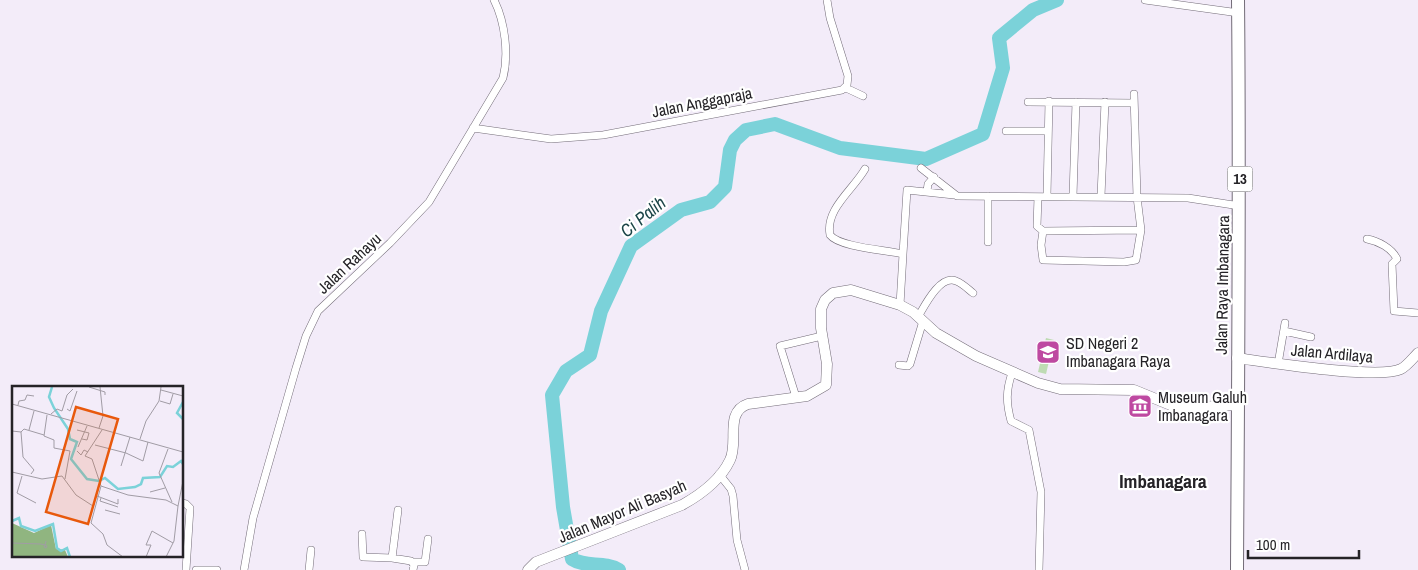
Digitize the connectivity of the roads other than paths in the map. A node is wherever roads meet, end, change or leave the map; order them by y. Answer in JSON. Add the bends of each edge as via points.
{"nodes":[{"id":1,"x":494,"y":0,"type":"edge"},
{"id":2,"x":828,"y":0,"type":"edge"},
{"id":3,"x":1145,"y":0,"type":"edge"},
{"id":4,"x":1238,"y":0,"type":"edge"},
{"id":5,"x":1238,"y":13,"type":"junction"},
{"id":6,"x":846,"y":88,"type":"junction"},
{"id":7,"x":1134,"y":94,"type":"dead end"},
{"id":8,"x":863,"y":96,"type":"dead end"},
{"id":9,"x":1048,"y":101,"type":"junction"},
{"id":10,"x":1028,"y":102,"type":"dead end"},
{"id":11,"x":1076,"y":102,"type":"junction"},
{"id":12,"x":1105,"y":102,"type":"junction"},
{"id":13,"x":1134,"y":103,"type":"junction"},
{"id":14,"x":473,"y":128,"type":"junction"},
{"id":15,"x":1006,"y":131,"type":"dead end"},
{"id":16,"x":1048,"y":131,"type":"junction"},
{"id":17,"x":921,"y":168,"type":"dead end"},
{"id":18,"x":865,"y":169,"type":"dead end"},
{"id":19,"x":934,"y":177,"type":"junction"},
{"id":20,"x":927,"y":191,"type":"junction"},
{"id":21,"x":957,"y":196,"type":"junction"},
{"id":22,"x":988,"y":196,"type":"junction"},
{"id":23,"x":1047,"y":196,"type":"junction"},
{"id":24,"x":1073,"y":196,"type":"junction"},
{"id":25,"x":1100,"y":196,"type":"junction"},
{"id":26,"x":1038,"y":197,"type":"junction"},
{"id":27,"x":1137,"y":197,"type":"junction"},
{"id":28,"x":1240,"y":206,"type":"junction"},
{"id":29,"x":1141,"y":230,"type":"junction"},
{"id":30,"x":1043,"y":231,"type":"junction"},
{"id":31,"x":1367,"y":239,"type":"dead end"},
{"id":32,"x":988,"y":242,"type":"dead end"},
{"id":33,"x":903,"y":254,"type":"junction"},
{"id":34,"x":972,"y":293,"type":"dead end"},
{"id":35,"x":900,"y":305,"type":"junction"},
{"id":36,"x":1418,"y":313,"type":"edge"},
{"id":37,"x":921,"y":319,"type":"junction"},
{"id":38,"x":1286,"y":323,"type":"dead end"},
{"id":39,"x":1284,"y":331,"type":"junction"},
{"id":40,"x":822,"y":336,"type":"junction"},
{"id":41,"x":1311,"y":337,"type":"dead end"},
{"id":42,"x":1418,"y":353,"type":"edge"},
{"id":43,"x":1237,"y":358,"type":"junction"},
{"id":44,"x":1278,"y":364,"type":"junction"},
{"id":45,"x":899,"y":365,"type":"dead end"},
{"id":46,"x":1012,"y":373,"type":"junction"},
{"id":47,"x":796,"y":397,"type":"junction"},
{"id":48,"x":1238,"y":405,"type":"junction"},
{"id":49,"x":719,"y":474,"type":"junction"},
{"id":50,"x":184,"y":504,"type":"edge"},
{"id":51,"x":398,"y":510,"type":"dead end"},
{"id":52,"x":362,"y":534,"type":"dead end"},
{"id":53,"x":428,"y":539,"type":"dead end"},
{"id":54,"x":311,"y":550,"type":"dead end"},
{"id":55,"x":392,"y":558,"type":"junction"},
{"id":56,"x":413,"y":566,"type":"edge"},
{"id":57,"x":186,"y":570,"type":"edge"},
{"id":58,"x":196,"y":570,"type":"edge"},
{"id":59,"x":217,"y":570,"type":"edge"},
{"id":60,"x":244,"y":570,"type":"edge"},
{"id":61,"x":308,"y":570,"type":"edge"},
{"id":62,"x":528,"y":570,"type":"edge"},
{"id":63,"x":745,"y":570,"type":"edge"},
{"id":64,"x":1039,"y":570,"type":"edge"},
{"id":65,"x":1237,"y":570,"type":"edge"}],
"edges":[{"from":1,"to":14,"type":"street","name":"Jalan Rahayu","via":[[503,27],[506,70]]},
{"from":2,"to":6,"type":"street","via":[[830,18],[848,76]]},
{"from":3,"to":5,"type":"street"},
{"from":4,"to":5,"type":"highway","name":"Jalan Raya Imbanagara","number":"13"},
{"from":5,"to":28,"type":"highway","name":"Jalan Raya Imbanagara","number":"13"},
{"from":6,"to":8,"type":"street"},
{"from":6,"to":14,"type":"street","name":"Jalan Anggapraja","via":[[603,135],[552,139]]},
{"from":7,"to":13,"type":"street"},
{"from":9,"to":10,"type":"street"},
{"from":9,"to":11,"type":"street"},
{"from":9,"to":16,"type":"street"},
{"from":11,"to":12,"type":"street"},
{"from":11,"to":24,"type":"street"},
{"from":12,"to":13,"type":"street"},
{"from":12,"to":25,"type":"street"},
{"from":13,"to":27,"type":"street"},
{"from":14,"to":60,"type":"street","name":"Jalan Rahayu","via":[[437,191],[419,215],[318,311],[306,336],[253,518]]},
{"from":15,"to":16,"type":"street"},
{"from":16,"to":23,"type":"street"},
{"from":17,"to":19,"type":"street"},
{"from":18,"to":33,"type":"street","via":[[837,206],[830,221],[830,235],[833,240],[855,247]]},
{"from":19,"to":20,"type":"street"},
{"from":19,"to":21,"type":"street"},
{"from":20,"to":21,"type":"street"},
{"from":20,"to":33,"type":"street","via":[[909,189],[906,192]]},
{"from":21,"to":22,"type":"street"},
{"from":22,"to":26,"type":"street"},
{"from":22,"to":32,"type":"street"},
{"from":23,"to":24,"type":"street"},
{"from":23,"to":26,"type":"street"},
{"from":24,"to":25,"type":"street"},
{"from":25,"to":27,"type":"street"},
{"from":26,"to":30,"type":"street","via":[[1037,226]]},
{"from":27,"to":28,"type":"street","via":[[1188,198]]},
{"from":27,"to":29,"type":"street"},
{"from":28,"to":43,"type":"highway","name":"Jalan Raya Imbanagara","number":"13"},
{"from":29,"to":30,"type":"street"},
{"from":29,"to":30,"type":"street","via":[[1138,258],[1124,262],[1043,260]]},
{"from":31,"to":36,"type":"street","via":[[1376,241],[1395,255],[1396,262],[1392,264],[1394,311]]},
{"from":33,"to":35,"type":"street"},
{"from":34,"to":37,"type":"street","via":[[956,280],[950,280],[934,290]]},
{"from":35,"to":37,"type":"street","name":"Jalan Mayor Ali Basyah"},
{"from":35,"to":40,"type":"street","name":"Jalan Mayor Ali Basyah","via":[[851,290],[834,293],[821,309]]},
{"from":37,"to":45,"type":"street","via":[[910,364]]},
{"from":37,"to":46,"type":"street","name":"Jalan Mayor Ali Basyah","via":[[936,333]]},
{"from":38,"to":39,"type":"street"},
{"from":39,"to":41,"type":"street"},
{"from":39,"to":44,"type":"street"},
{"from":40,"to":47,"type":"street","name":"Jalan Mayor Ali Basyah","via":[[827,364],[826,385],[807,396]]},
{"from":40,"to":47,"type":"street","via":[[780,346]]},
{"from":42,"to":44,"type":"street","name":"Jalan Ardilaya","via":[[1403,368],[1382,372]]},
{"from":43,"to":44,"type":"street","name":"Jalan Ardilaya"},
{"from":43,"to":48,"type":"highway","name":"Jalan Raya Imbanagara","number":"13"},
{"from":46,"to":48,"type":"street","name":"Jalan Mayor Ali Basyah","via":[[1060,389],[1134,390],[1178,408]]},
{"from":46,"to":64,"type":"street","via":[[1006,402],[1008,412],[1011,421],[1029,430],[1041,492]]},
{"from":47,"to":49,"type":"street","name":"Jalan Mayor Ali Basyah","via":[[748,404],[739,409],[733,421],[732,454]]},
{"from":48,"to":65,"type":"highway","name":"Jalan Raya Imbanagara","number":"13"},
{"from":49,"to":62,"type":"street","name":"Jalan Mayor Ali Basyah","via":[[700,495],[682,505],[536,562]]},
{"from":49,"to":63,"type":"street","via":[[733,496],[737,540]]},
{"from":50,"to":57,"type":"street","via":[[190,508]]},
{"from":51,"to":55,"type":"street"},
{"from":52,"to":55,"type":"street","via":[[363,557]]},
{"from":53,"to":56,"type":"street","via":[[425,562]]},
{"from":54,"to":61,"type":"street"},
{"from":55,"to":56,"type":"street"},
{"from":58,"to":59,"type":"street"}]}
